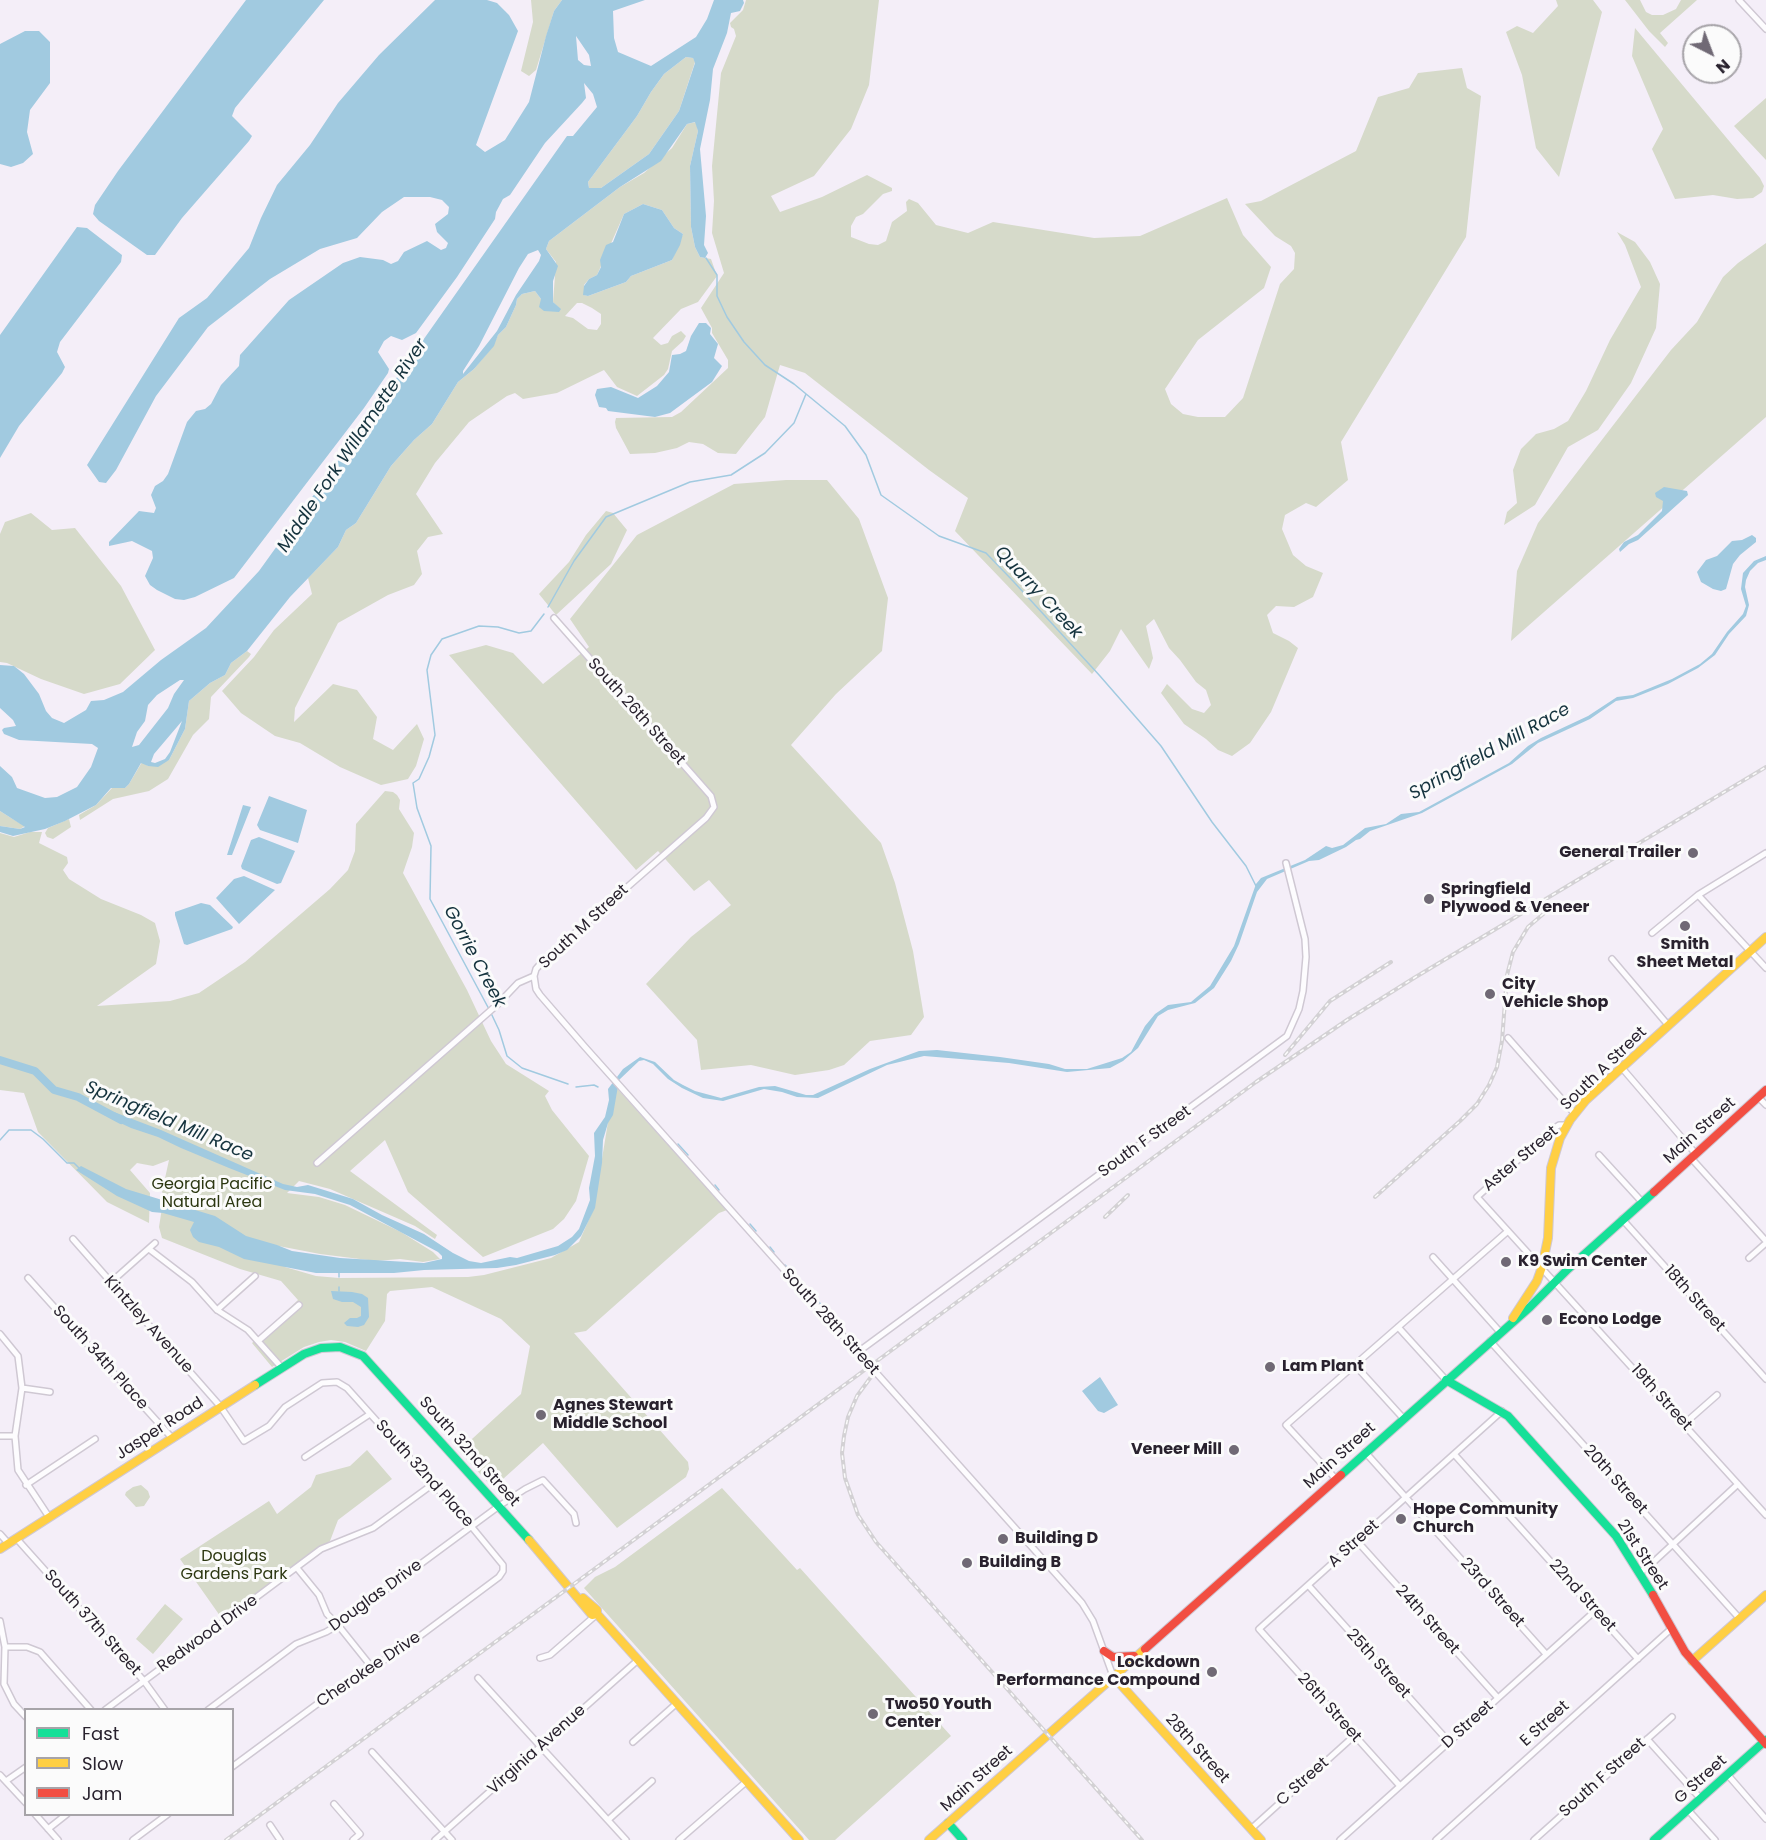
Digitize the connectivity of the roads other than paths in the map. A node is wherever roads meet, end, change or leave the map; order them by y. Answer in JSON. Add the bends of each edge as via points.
{"nodes":[{"id":1,"x":1739,"y":0,"type":"edge"},
{"id":2,"x":1766,"y":30,"type":"edge"},
{"id":3,"x":554,"y":618,"type":"dead end"},
{"id":4,"x":714,"y":807,"type":"joint"},
{"id":5,"x":1766,"y":853,"type":"edge"},
{"id":6,"x":1286,"y":863,"type":"dead end"},
{"id":7,"x":1698,"y":895,"type":"junction"},
{"id":8,"x":1652,"y":933,"type":"dead end"},
{"id":9,"x":1766,"y":937,"type":"edge"},
{"id":10,"x":1751,"y":950,"type":"junction"},
{"id":11,"x":1612,"y":959,"type":"dead end"},
{"id":12,"x":1766,"y":968,"type":"edge"},
{"id":13,"x":534,"y":976,"type":"junction"},
{"id":14,"x":1668,"y":1025,"type":"junction"},
{"id":15,"x":1508,"y":1038,"type":"dead end"},
{"id":16,"x":1622,"y":1068,"type":"junction"},
{"id":17,"x":1766,"y":1090,"type":"edge"},
{"id":18,"x":1758,"y":1097,"type":"junction"},
{"id":19,"x":1766,"y":1105,"type":"edge"},
{"id":20,"x":1574,"y":1113,"type":"junction"},
{"id":21,"x":1566,"y":1125,"type":"junction"},
{"id":22,"x":1599,"y":1155,"type":"dead end"},
{"id":23,"x":1693,"y":1155,"type":"junction"},
{"id":24,"x":317,"y":1163,"type":"dead end"},
{"id":25,"x":1477,"y":1197,"type":"joint"},
{"id":26,"x":1642,"y":1202,"type":"junction"},
{"id":27,"x":1622,"y":1220,"type":"junction"},
{"id":28,"x":1508,"y":1231,"type":"junction"},
{"id":29,"x":73,"y":1239,"type":"dead end"},
{"id":30,"x":1766,"y":1242,"type":"edge"},
{"id":31,"x":156,"y":1243,"type":"dead end"},
{"id":32,"x":149,"y":1249,"type":"junction"},
{"id":33,"x":1433,"y":1257,"type":"dead end"},
{"id":34,"x":1749,"y":1258,"type":"dead end"},
{"id":35,"x":1542,"y":1267,"type":"junction"},
{"id":36,"x":255,"y":1276,"type":"dead end"},
{"id":37,"x":28,"y":1278,"type":"dead end"},
{"id":38,"x":1453,"y":1279,"type":"junction"},
{"id":39,"x":1555,"y":1281,"type":"junction"},
{"id":40,"x":111,"y":1283,"type":"junction"},
{"id":41,"x":298,"y":1305,"type":"dead end"},
{"id":42,"x":217,"y":1310,"type":"junction"},
{"id":43,"x":1507,"y":1326,"type":"junction"},
{"id":44,"x":1398,"y":1327,"type":"junction"},
{"id":45,"x":1500,"y":1332,"type":"junction"},
{"id":46,"x":0,"y":1334,"type":"edge"},
{"id":47,"x":258,"y":1341,"type":"junction"},
{"id":48,"x":1490,"y":1341,"type":"junction"},
{"id":49,"x":340,"y":1347,"type":"joint"},
{"id":50,"x":858,"y":1352,"type":"junction"},
{"id":51,"x":1354,"y":1364,"type":"junction"},
{"id":52,"x":282,"y":1368,"type":"junction"},
{"id":53,"x":1766,"y":1379,"type":"edge"},
{"id":54,"x":1446,"y":1380,"type":"junction"},
{"id":55,"x":22,"y":1388,"type":"junction"},
{"id":56,"x":50,"y":1392,"type":"dead end"},
{"id":57,"x":1717,"y":1395,"type":"dead end"},
{"id":58,"x":220,"y":1406,"type":"junction"},
{"id":59,"x":1502,"y":1411,"type":"junction"},
{"id":60,"x":370,"y":1414,"type":"junction"},
{"id":61,"x":1403,"y":1418,"type":"junction"},
{"id":62,"x":1684,"y":1424,"type":"junction"},
{"id":63,"x":0,"y":1436,"type":"edge"},
{"id":64,"x":15,"y":1436,"type":"junction"},
{"id":65,"x":172,"y":1438,"type":"junction"},
{"id":66,"x":95,"y":1439,"type":"dead end"},
{"id":67,"x":244,"y":1441,"type":"joint"},
{"id":68,"x":1365,"y":1452,"type":"junction"},
{"id":69,"x":1454,"y":1454,"type":"junction"},
{"id":70,"x":305,"y":1457,"type":"dead end"},
{"id":71,"x":1335,"y":1479,"type":"junction"},
{"id":72,"x":434,"y":1484,"type":"junction"},
{"id":73,"x":1738,"y":1484,"type":"junction"},
{"id":74,"x":27,"y":1485,"type":"junction"},
{"id":75,"x":1406,"y":1498,"type":"junction"},
{"id":76,"x":499,"y":1506,"type":"junction"},
{"id":77,"x":1766,"y":1515,"type":"edge"},
{"id":78,"x":49,"y":1517,"type":"junction"},
{"id":79,"x":576,"y":1523,"type":"dead end"},
{"id":80,"x":471,"y":1526,"type":"junction"},
{"id":81,"x":0,"y":1534,"type":"edge"},
{"id":82,"x":16,"y":1538,"type":"junction"},
{"id":83,"x":1357,"y":1541,"type":"junction"},
{"id":84,"x":8,"y":1543,"type":"junction"},
{"id":85,"x":1672,"y":1544,"type":"junction"},
{"id":86,"x":0,"y":1549,"type":"edge"},
{"id":87,"x":297,"y":1568,"type":"junction"},
{"id":88,"x":503,"y":1571,"type":"joint"},
{"id":89,"x":1640,"y":1572,"type":"junction"},
{"id":90,"x":1308,"y":1585,"type":"junction"},
{"id":91,"x":1766,"y":1595,"type":"edge"},
{"id":92,"x":1595,"y":1611,"type":"junction"},
{"id":93,"x":597,"y":1614,"type":"junction"},
{"id":94,"x":1740,"y":1619,"type":"junction"},
{"id":95,"x":0,"y":1621,"type":"edge"},
{"id":96,"x":338,"y":1625,"type":"junction"},
{"id":97,"x":1672,"y":1628,"type":"junction"},
{"id":98,"x":1259,"y":1629,"type":"joint"},
{"id":99,"x":5,"y":1647,"type":"junction"},
{"id":100,"x":1104,"y":1651,"type":"junction"},
{"id":101,"x":1546,"y":1654,"type":"junction"},
{"id":102,"x":1135,"y":1656,"type":"junction"},
{"id":103,"x":540,"y":1658,"type":"dead end"},
{"id":104,"x":1638,"y":1659,"type":"junction"},
{"id":105,"x":638,"y":1660,"type":"junction"},
{"id":106,"x":1692,"y":1661,"type":"junction"},
{"id":107,"x":370,"y":1665,"type":"junction"},
{"id":108,"x":1113,"y":1676,"type":"junction"},
{"id":109,"x":478,"y":1678,"type":"dead end"},
{"id":110,"x":144,"y":1682,"type":"junction"},
{"id":111,"x":1498,"y":1698,"type":"junction"},
{"id":112,"x":676,"y":1703,"type":"junction"},
{"id":113,"x":89,"y":1708,"type":"edge"},
{"id":114,"x":108,"y":1708,"type":"edge"},
{"id":115,"x":164,"y":1708,"type":"edge"},
{"id":116,"x":211,"y":1708,"type":"edge"},
{"id":117,"x":24,"y":1715,"type":"edge"},
{"id":118,"x":1672,"y":1717,"type":"dead end"},
{"id":119,"x":1354,"y":1736,"type":"junction"},
{"id":120,"x":1647,"y":1739,"type":"junction"},
{"id":121,"x":633,"y":1742,"type":"dead end"},
{"id":122,"x":1449,"y":1742,"type":"junction"},
{"id":123,"x":1765,"y":1742,"type":"edge"},
{"id":124,"x":541,"y":1748,"type":"junction"},
{"id":125,"x":372,"y":1752,"type":"dead end"},
{"id":126,"x":234,"y":1766,"type":"edge"},
{"id":127,"x":24,"y":1768,"type":"edge"},
{"id":128,"x":1727,"y":1774,"type":"junction"},
{"id":129,"x":0,"y":1775,"type":"edge"},
{"id":130,"x":6,"y":1781,"type":"junction"},
{"id":131,"x":652,"y":1781,"type":"dead end"},
{"id":132,"x":747,"y":1781,"type":"junction"},
{"id":133,"x":1400,"y":1786,"type":"junction"},
{"id":134,"x":1700,"y":1798,"type":"junction"},
{"id":135,"x":24,"y":1801,"type":"edge"},
{"id":136,"x":334,"y":1804,"type":"dead end"},
{"id":137,"x":1688,"y":1810,"type":"junction"},
{"id":138,"x":36,"y":1816,"type":"edge"},
{"id":139,"x":66,"y":1816,"type":"edge"},
{"id":140,"x":167,"y":1816,"type":"edge"},
{"id":141,"x":1766,"y":1819,"type":"edge"},
{"id":142,"x":608,"y":1820,"type":"junction"},
{"id":143,"x":948,"y":1823,"type":"junction"},
{"id":144,"x":270,"y":1825,"type":"dead end"},
{"id":145,"x":48,"y":1829,"type":"junction"},
{"id":146,"x":1251,"y":1829,"type":"junction"},
{"id":147,"x":445,"y":1832,"type":"junction"},
{"id":148,"x":58,"y":1840,"type":"edge"},
{"id":149,"x":133,"y":1840,"type":"edge"},
{"id":150,"x":280,"y":1840,"type":"edge"},
{"id":151,"x":353,"y":1840,"type":"edge"},
{"id":152,"x":435,"y":1840,"type":"edge"},
{"id":153,"x":452,"y":1840,"type":"edge"},
{"id":154,"x":626,"y":1840,"type":"edge"},
{"id":155,"x":679,"y":1840,"type":"edge"},
{"id":156,"x":800,"y":1840,"type":"edge"},
{"id":157,"x":929,"y":1840,"type":"edge"},
{"id":158,"x":963,"y":1840,"type":"edge"},
{"id":159,"x":1261,"y":1840,"type":"edge"},
{"id":160,"x":1340,"y":1840,"type":"edge"},
{"id":161,"x":1436,"y":1840,"type":"edge"},
{"id":162,"x":1536,"y":1840,"type":"edge"},
{"id":163,"x":1654,"y":1840,"type":"edge"},
{"id":164,"x":1715,"y":1840,"type":"edge"}],
"edges":[{"from":1,"to":2,"type":"street"},
{"from":3,"to":4,"type":"street","name":"South 26th Street","via":[[711,796]]},
{"from":4,"to":13,"type":"street","name":"South M Street","via":[[543,961]]},
{"from":5,"to":7,"type":"street"},
{"from":6,"to":50,"type":"street","name":"South F Street","via":[[1306,957],[1299,1009],[1287,1036]]},
{"from":7,"to":8,"type":"street"},
{"from":7,"to":10,"type":"street"},
{"from":9,"to":10,"type":"main road","name":"South A Street"},
{"from":10,"to":12,"type":"street"},
{"from":10,"to":14,"type":"main road","name":"South A Street"},
{"from":11,"to":14,"type":"street"},
{"from":13,"to":24,"type":"street","name":"South M Street","via":[[518,983]]},
{"from":13,"to":50,"type":"street","name":"South 28th Street","via":[[540,995]]},
{"from":14,"to":16,"type":"main road","name":"South A Street"},
{"from":15,"to":20,"type":"street"},
{"from":16,"to":20,"type":"main road","name":"South A Street"},
{"from":16,"to":23,"type":"street"},
{"from":17,"to":18,"type":"main road","name":"Main Street"},
{"from":18,"to":19,"type":"street"},
{"from":18,"to":23,"type":"main road","name":"Main Street"},
{"from":20,"to":21,"type":"main road","name":"South A Street"},
{"from":21,"to":25,"type":"street","name":"Aster Street","via":[[1550,1131]]},
{"from":21,"to":35,"type":"main road","name":"South A Street","via":[[1551,1168],[1548,1238]]},
{"from":22,"to":26,"type":"street"},
{"from":23,"to":26,"type":"main road","name":"Main Street"},
{"from":23,"to":30,"type":"street"},
{"from":25,"to":28,"type":"street","name":"19th Street"},
{"from":26,"to":27,"type":"main road","name":"Main Street"},
{"from":27,"to":39,"type":"main road","name":"Main Street"},
{"from":27,"to":53,"type":"street","name":"18th Street"},
{"from":28,"to":35,"type":"street","name":"19th Street"},
{"from":28,"to":38,"type":"street"},
{"from":29,"to":40,"type":"street","name":"Kintzley Avenue"},
{"from":30,"to":34,"type":"street"},
{"from":31,"to":32,"type":"street"},
{"from":32,"to":40,"type":"street"},
{"from":32,"to":42,"type":"street","via":[[192,1282]]},
{"from":33,"to":38,"type":"street"},
{"from":35,"to":39,"type":"street","name":"19th Street"},
{"from":35,"to":43,"type":"main road","name":"South A Street"},
{"from":36,"to":42,"type":"street"},
{"from":37,"to":65,"type":"street","name":"South 34th Place"},
{"from":38,"to":44,"type":"street"},
{"from":38,"to":45,"type":"street"},
{"from":39,"to":43,"type":"main road","name":"Main Street"},
{"from":39,"to":62,"type":"street","name":"19th Street"},
{"from":40,"to":58,"type":"street","name":"Kintzley Avenue"},
{"from":41,"to":47,"type":"street"},
{"from":42,"to":47,"type":"street"},
{"from":43,"to":45,"type":"main road","name":"Main Street"},
{"from":44,"to":51,"type":"street"},
{"from":44,"to":54,"type":"street"},
{"from":45,"to":48,"type":"main road","name":"Main Street"},
{"from":46,"to":55,"type":"street","via":[[18,1356]]},
{"from":47,"to":52,"type":"street"},
{"from":48,"to":54,"type":"main road","name":"Main Street"},
{"from":48,"to":85,"type":"street","name":"20th Street"},
{"from":49,"to":52,"type":"main road","name":"Jasper Road","via":[[314,1350]]},
{"from":49,"to":76,"type":"main road","name":"South 32nd Street","via":[[370,1362]]},
{"from":50,"to":100,"type":"street","name":"South 28th Street","via":[[1082,1603]]},
{"from":51,"to":61,"type":"street"},
{"from":51,"to":71,"type":"street","via":[[1286,1425]]},
{"from":52,"to":58,"type":"main road","name":"Jasper Road"},
{"from":54,"to":59,"type":"main road","name":"21st Street"},
{"from":54,"to":61,"type":"main road","name":"Main Street"},
{"from":55,"to":56,"type":"street"},
{"from":55,"to":64,"type":"street"},
{"from":57,"to":62,"type":"street"},
{"from":58,"to":65,"type":"main road","name":"Jasper Road"},
{"from":58,"to":67,"type":"street","name":"Kintzley Avenue"},
{"from":59,"to":69,"type":"street","name":"A Street"},
{"from":59,"to":89,"type":"main road","name":"21st Street","via":[[1616,1536]]},
{"from":60,"to":67,"type":"street","name":"South 32nd Place","via":[[347,1388],[337,1382],[322,1383]]},
{"from":60,"to":70,"type":"street"},
{"from":60,"to":72,"type":"street","name":"South 32nd Place"},
{"from":61,"to":68,"type":"main road","name":"Main Street"},
{"from":62,"to":73,"type":"street","name":"19th Street"},
{"from":63,"to":64,"type":"street"},
{"from":64,"to":74,"type":"street","via":[[18,1470]]},
{"from":65,"to":78,"type":"main road","name":"Jasper Road"},
{"from":66,"to":74,"type":"street"},
{"from":68,"to":71,"type":"main road","name":"Main Street"},
{"from":68,"to":75,"type":"street","name":"23rd Street"},
{"from":69,"to":75,"type":"street","name":"A Street"},
{"from":69,"to":92,"type":"street","name":"22nd Street"},
{"from":71,"to":102,"type":"main road","name":"Main Street"},
{"from":72,"to":80,"type":"street","name":"South 32nd Place"},
{"from":72,"to":87,"type":"street","name":"Redwood Drive","via":[[373,1528],[321,1549]]},
{"from":73,"to":77,"type":"street","name":"19th Street"},
{"from":73,"to":85,"type":"street"},
{"from":74,"to":78,"type":"street"},
{"from":75,"to":83,"type":"street","name":"A Street"},
{"from":75,"to":101,"type":"street","name":"23rd Street"},
{"from":76,"to":79,"type":"street","name":"Douglas Drive","via":[[543,1480],[574,1514]]},
{"from":76,"to":80,"type":"street","name":"Douglas Drive"},
{"from":76,"to":93,"type":"main road","name":"South 32nd Street"},
{"from":78,"to":82,"type":"main road","name":"Jasper Road"},
{"from":80,"to":88,"type":"street","name":"South 32nd Place","via":[[500,1560]]},
{"from":80,"to":96,"type":"street","name":"Douglas Drive"},
{"from":81,"to":84,"type":"street"},
{"from":82,"to":84,"type":"main road","name":"Jasper Road"},
{"from":82,"to":110,"type":"street","name":"South 37th Street"},
{"from":83,"to":90,"type":"street","name":"A Street"},
{"from":83,"to":111,"type":"street","name":"24th Street"},
{"from":84,"to":86,"type":"main road","name":"Jasper Road"},
{"from":85,"to":89,"type":"street"},
{"from":85,"to":94,"type":"street","name":"20th Street"},
{"from":87,"to":96,"type":"street"},
{"from":87,"to":110,"type":"street","name":"Redwood Drive"},
{"from":88,"to":107,"type":"street","name":"Cherokee Drive","via":[[397,1653]]},
{"from":89,"to":97,"type":"main road","name":"21st Street"},
{"from":90,"to":98,"type":"street","name":"A Street"},
{"from":90,"to":122,"type":"street","name":"25th Street"},
{"from":91,"to":94,"type":"main road"},
{"from":92,"to":101,"type":"street","name":"D Street"},
{"from":92,"to":104,"type":"street","name":"22nd Street"},
{"from":93,"to":103,"type":"street","via":[[550,1655]]},
{"from":93,"to":105,"type":"main road","name":"South 32nd Street"},
{"from":94,"to":106,"type":"main road"},
{"from":95,"to":99,"type":"street"},
{"from":96,"to":107,"type":"street"},
{"from":96,"to":116,"type":"street","name":"Douglas Drive","via":[[296,1644]]},
{"from":97,"to":104,"type":"street","name":"E Street"},
{"from":97,"to":106,"type":"main road","name":"21st Street"},
{"from":98,"to":119,"type":"street","name":"26th Street"},
{"from":99,"to":113,"type":"street","via":[[27,1647],[40,1652]]},
{"from":99,"to":117,"type":"street","via":[[4,1684],[10,1699]]},
{"from":100,"to":102,"type":"main road","via":[[1113,1657]]},
{"from":100,"to":108,"type":"street","name":"South 28th Street"},
{"from":101,"to":111,"type":"street","name":"D Street"},
{"from":102,"to":108,"type":"main road","name":"Main Street"},
{"from":104,"to":161,"type":"street","name":"E Street"},
{"from":105,"to":112,"type":"main road","name":"South 32nd Street"},
{"from":105,"to":124,"type":"street","name":"Virginia Avenue"},
{"from":106,"to":123,"type":"main road","name":"21st Street"},
{"from":107,"to":126,"type":"street","name":"Cherokee Drive"},
{"from":108,"to":143,"type":"main road","name":"Main Street"},
{"from":108,"to":146,"type":"main road","name":"28th Street"},
{"from":109,"to":124,"type":"street"},
{"from":110,"to":114,"type":"street","name":"Redwood Drive"},
{"from":110,"to":115,"type":"street","name":"South 37th Street"},
{"from":111,"to":122,"type":"street","name":"D Street"},
{"from":112,"to":121,"type":"street"},
{"from":112,"to":132,"type":"main road","name":"South 32nd Street"},
{"from":118,"to":120,"type":"street","name":"South F Street"},
{"from":119,"to":133,"type":"street","name":"26th Street"},
{"from":119,"to":146,"type":"street","name":"C Street"},
{"from":120,"to":134,"type":"street"},
{"from":120,"to":162,"type":"street","name":"South F Street"},
{"from":122,"to":133,"type":"street","name":"D Street"},
{"from":123,"to":128,"type":"main road","name":"G Street"},
{"from":124,"to":142,"type":"street"},
{"from":124,"to":147,"type":"street","name":"Virginia Avenue"},
{"from":125,"to":147,"type":"street"},
{"from":127,"to":130,"type":"street"},
{"from":128,"to":134,"type":"main road","name":"G Street"},
{"from":128,"to":141,"type":"street"},
{"from":129,"to":130,"type":"street"},
{"from":130,"to":135,"type":"street"},
{"from":131,"to":142,"type":"street"},
{"from":132,"to":155,"type":"street"},
{"from":132,"to":156,"type":"main road","name":"South 32nd Street"},
{"from":133,"to":160,"type":"street","name":"D Street"},
{"from":134,"to":137,"type":"main road","name":"G Street"},
{"from":136,"to":151,"type":"street","via":[[360,1834]]},
{"from":137,"to":163,"type":"main road","name":"G Street"},
{"from":137,"to":164,"type":"street"},
{"from":138,"to":145,"type":"street"},
{"from":139,"to":145,"type":"street"},
{"from":140,"to":149,"type":"street"},
{"from":142,"to":154,"type":"street"},
{"from":143,"to":157,"type":"main road","name":"Main Street"},
{"from":143,"to":158,"type":"main road"},
{"from":144,"to":150,"type":"street"},
{"from":145,"to":148,"type":"street"},
{"from":146,"to":159,"type":"main road","name":"28th Street"},
{"from":147,"to":152,"type":"street","name":"Virginia Avenue"},
{"from":147,"to":153,"type":"street"}]}
